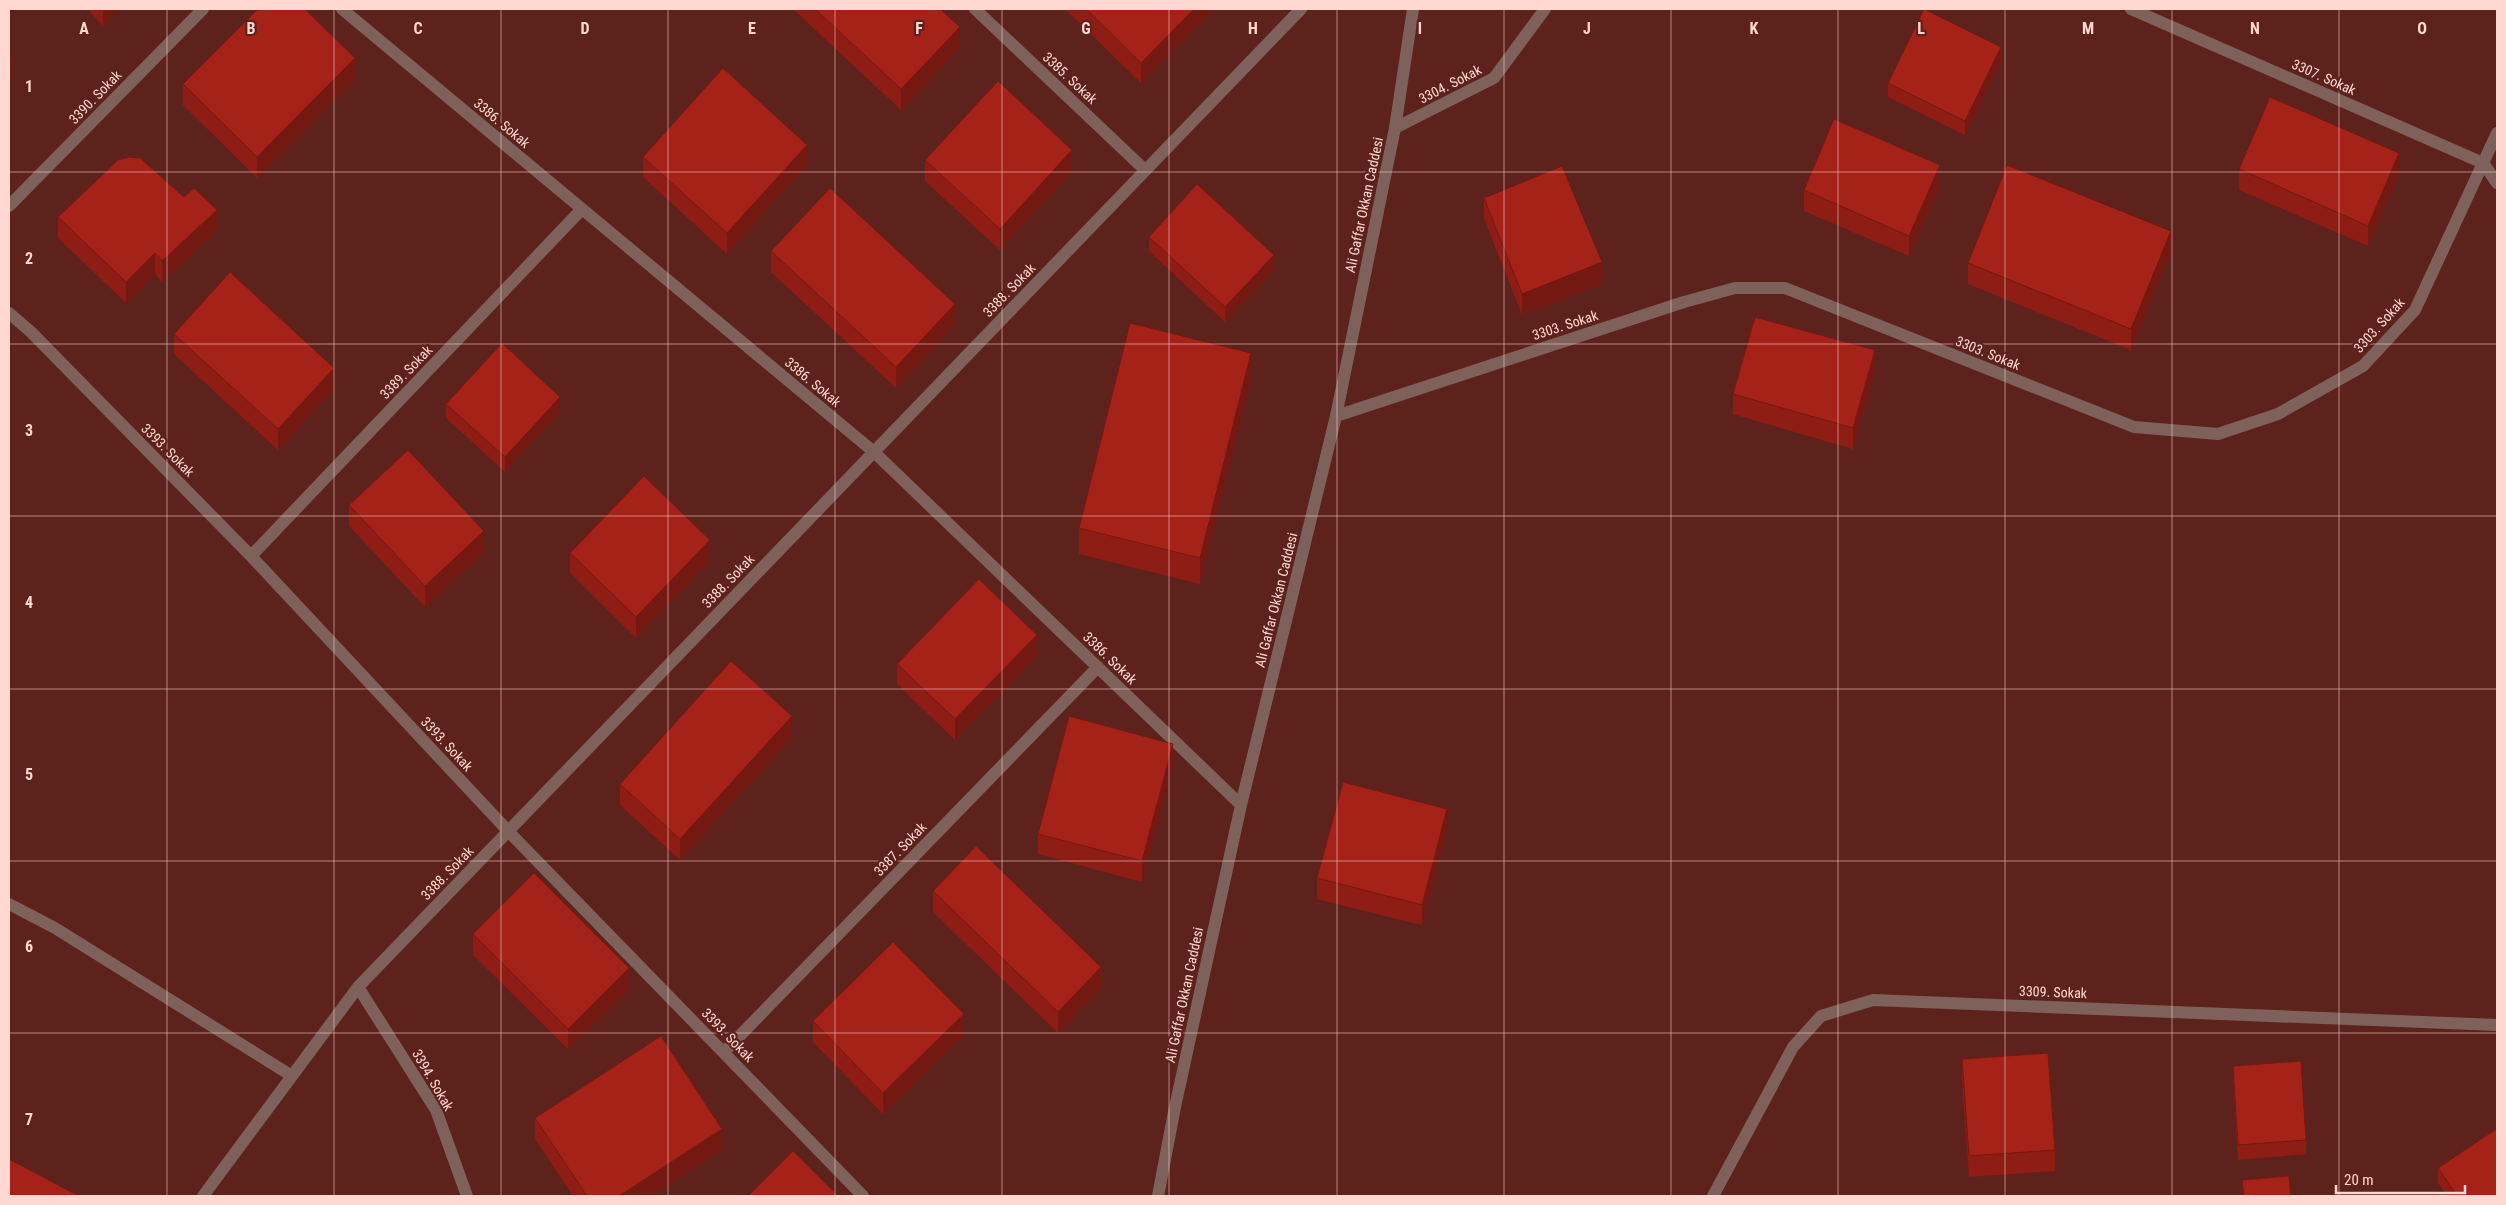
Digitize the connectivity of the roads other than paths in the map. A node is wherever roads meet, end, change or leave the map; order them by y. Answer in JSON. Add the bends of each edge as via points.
{"nodes":[{"id":1,"x":203,"y":9,"type":"edge"},
{"id":2,"x":342,"y":9,"type":"edge"},
{"id":3,"x":975,"y":9,"type":"edge"},
{"id":4,"x":1301,"y":9,"type":"edge"},
{"id":5,"x":1413,"y":9,"type":"edge"},
{"id":6,"x":1545,"y":9,"type":"edge"},
{"id":7,"x":2131,"y":9,"type":"edge"},
{"id":8,"x":1395,"y":128,"type":"junction"},
{"id":9,"x":2497,"y":133,"type":"edge"},
{"id":10,"x":2483,"y":163,"type":"junction"},
{"id":11,"x":1146,"y":170,"type":"junction"},
{"id":12,"x":2497,"y":183,"type":"edge"},
{"id":13,"x":9,"y":206,"type":"edge"},
{"id":14,"x":582,"y":209,"type":"junction"},
{"id":15,"x":9,"y":313,"type":"edge"},
{"id":16,"x":1336,"y":416,"type":"junction"},
{"id":17,"x":874,"y":452,"type":"junction"},
{"id":18,"x":251,"y":556,"type":"junction"},
{"id":19,"x":1098,"y":667,"type":"junction"},
{"id":20,"x":1241,"y":805,"type":"junction"},
{"id":21,"x":508,"y":831,"type":"junction"},
{"id":22,"x":9,"y":904,"type":"edge"},
{"id":23,"x":358,"y":987,"type":"junction"},
{"id":24,"x":2497,"y":1025,"type":"edge"},
{"id":25,"x":724,"y":1052,"type":"junction"},
{"id":26,"x":292,"y":1076,"type":"junction"},
{"id":27,"x":202,"y":1196,"type":"edge"},
{"id":28,"x":467,"y":1196,"type":"edge"},
{"id":29,"x":863,"y":1196,"type":"edge"},
{"id":30,"x":1158,"y":1196,"type":"edge"},
{"id":31,"x":1713,"y":1196,"type":"edge"}],
"edges":[{"from":1,"to":13,"type":"street","name":"3390. Sokak"},
{"from":2,"to":14,"type":"street","name":"3386. Sokak"},
{"from":3,"to":11,"type":"street","name":"3385. Sokak"},
{"from":4,"to":11,"type":"street","name":"3388. Sokak"},
{"from":5,"to":8,"type":"street","name":"Ali Gaffar Okkan Caddesi"},
{"from":6,"to":8,"type":"street","name":"3304. Sokak","via":[[1494,78]]},
{"from":7,"to":10,"type":"street","name":"3307. Sokak"},
{"from":8,"to":16,"type":"street","name":"Ali Gaffar Okkan Caddesi"},
{"from":9,"to":10,"type":"street","name":"3303. Sokak"},
{"from":10,"to":12,"type":"street"},
{"from":10,"to":16,"type":"street","name":"3303. Sokak","via":[[2415,310],[2362,366],[2278,414],[2218,434],[2134,427],[1785,288],[1735,288],[1684,302]]},
{"from":11,"to":17,"type":"street","name":"3388. Sokak"},
{"from":14,"to":17,"type":"street","name":"3386. Sokak"},
{"from":14,"to":18,"type":"street","name":"3389. Sokak"},
{"from":15,"to":18,"type":"street","name":"3393. Sokak"},
{"from":16,"to":20,"type":"street","name":"Ali Gaffar Okkan Caddesi"},
{"from":17,"to":19,"type":"street","name":"3386. Sokak"},
{"from":17,"to":21,"type":"street","name":"3388. Sokak"},
{"from":18,"to":21,"type":"street","name":"3393. Sokak"},
{"from":19,"to":20,"type":"street","name":"3386. Sokak"},
{"from":19,"to":25,"type":"street","name":"3387. Sokak"},
{"from":20,"to":30,"type":"street","name":"Ali Gaffar Okkan Caddesi","via":[[1174,1107]]},
{"from":21,"to":23,"type":"street","name":"3388. Sokak"},
{"from":21,"to":25,"type":"street","name":"3393. Sokak"},
{"from":22,"to":26,"type":"street","via":[[55,928]]},
{"from":23,"to":26,"type":"street","name":"3388. Sokak"},
{"from":23,"to":28,"type":"street","name":"3394. Sokak","via":[[436,1110]]},
{"from":24,"to":31,"type":"street","name":"3309. Sokak","via":[[1873,1000],[1821,1016],[1793,1047]]},
{"from":25,"to":29,"type":"street","name":"3393. Sokak"},
{"from":26,"to":27,"type":"street","name":"3388. Sokak"}]}
